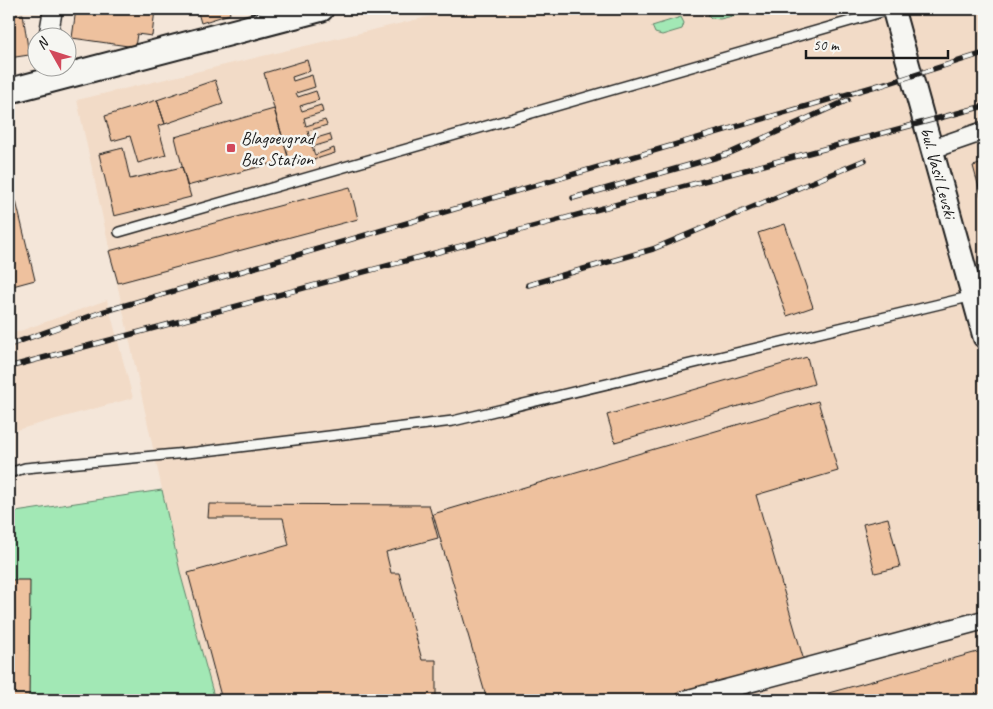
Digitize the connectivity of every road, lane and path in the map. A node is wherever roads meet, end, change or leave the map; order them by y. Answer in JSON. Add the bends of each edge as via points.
{"nodes":[{"id":1,"x":52,"y":9,"type":"edge"},
{"id":2,"x":893,"y":9,"type":"edge"},
{"id":3,"x":311,"y":10,"type":"edge"},
{"id":4,"x":49,"y":28,"type":"edge"},
{"id":5,"x":78,"y":67,"type":"edge"},
{"id":6,"x":38,"y":78,"type":"edge"},
{"id":7,"x":9,"y":91,"type":"edge"},
{"id":8,"x":984,"y":131,"type":"edge"},
{"id":9,"x":932,"y":149,"type":"junction"},
{"id":10,"x":119,"y":232,"type":"dead end"},
{"id":11,"x":973,"y":296,"type":"junction"},
{"id":12,"x":984,"y":337,"type":"edge"},
{"id":13,"x":9,"y":473,"type":"edge"},
{"id":14,"x":984,"y":620,"type":"edge"},
{"id":15,"x":685,"y":700,"type":"edge"}],
"edges":[{"from":1,"to":4,"type":"street"},
{"from":2,"to":9,"type":"street","name":"bul. Vasil Levski"},
{"from":2,"to":10,"type":"lane"},
{"from":3,"to":5,"type":"main road"},
{"from":6,"to":7,"type":"main road"},
{"from":8,"to":9,"type":"street"},
{"from":9,"to":11,"type":"street","name":"bul. Vasil Levski"},
{"from":11,"to":12,"type":"street","name":"bul. Vasil Levski"},
{"from":11,"to":13,"type":"lane","via":[[453,422],[198,452],[25,468]]},
{"from":14,"to":15,"type":"street"}]}
